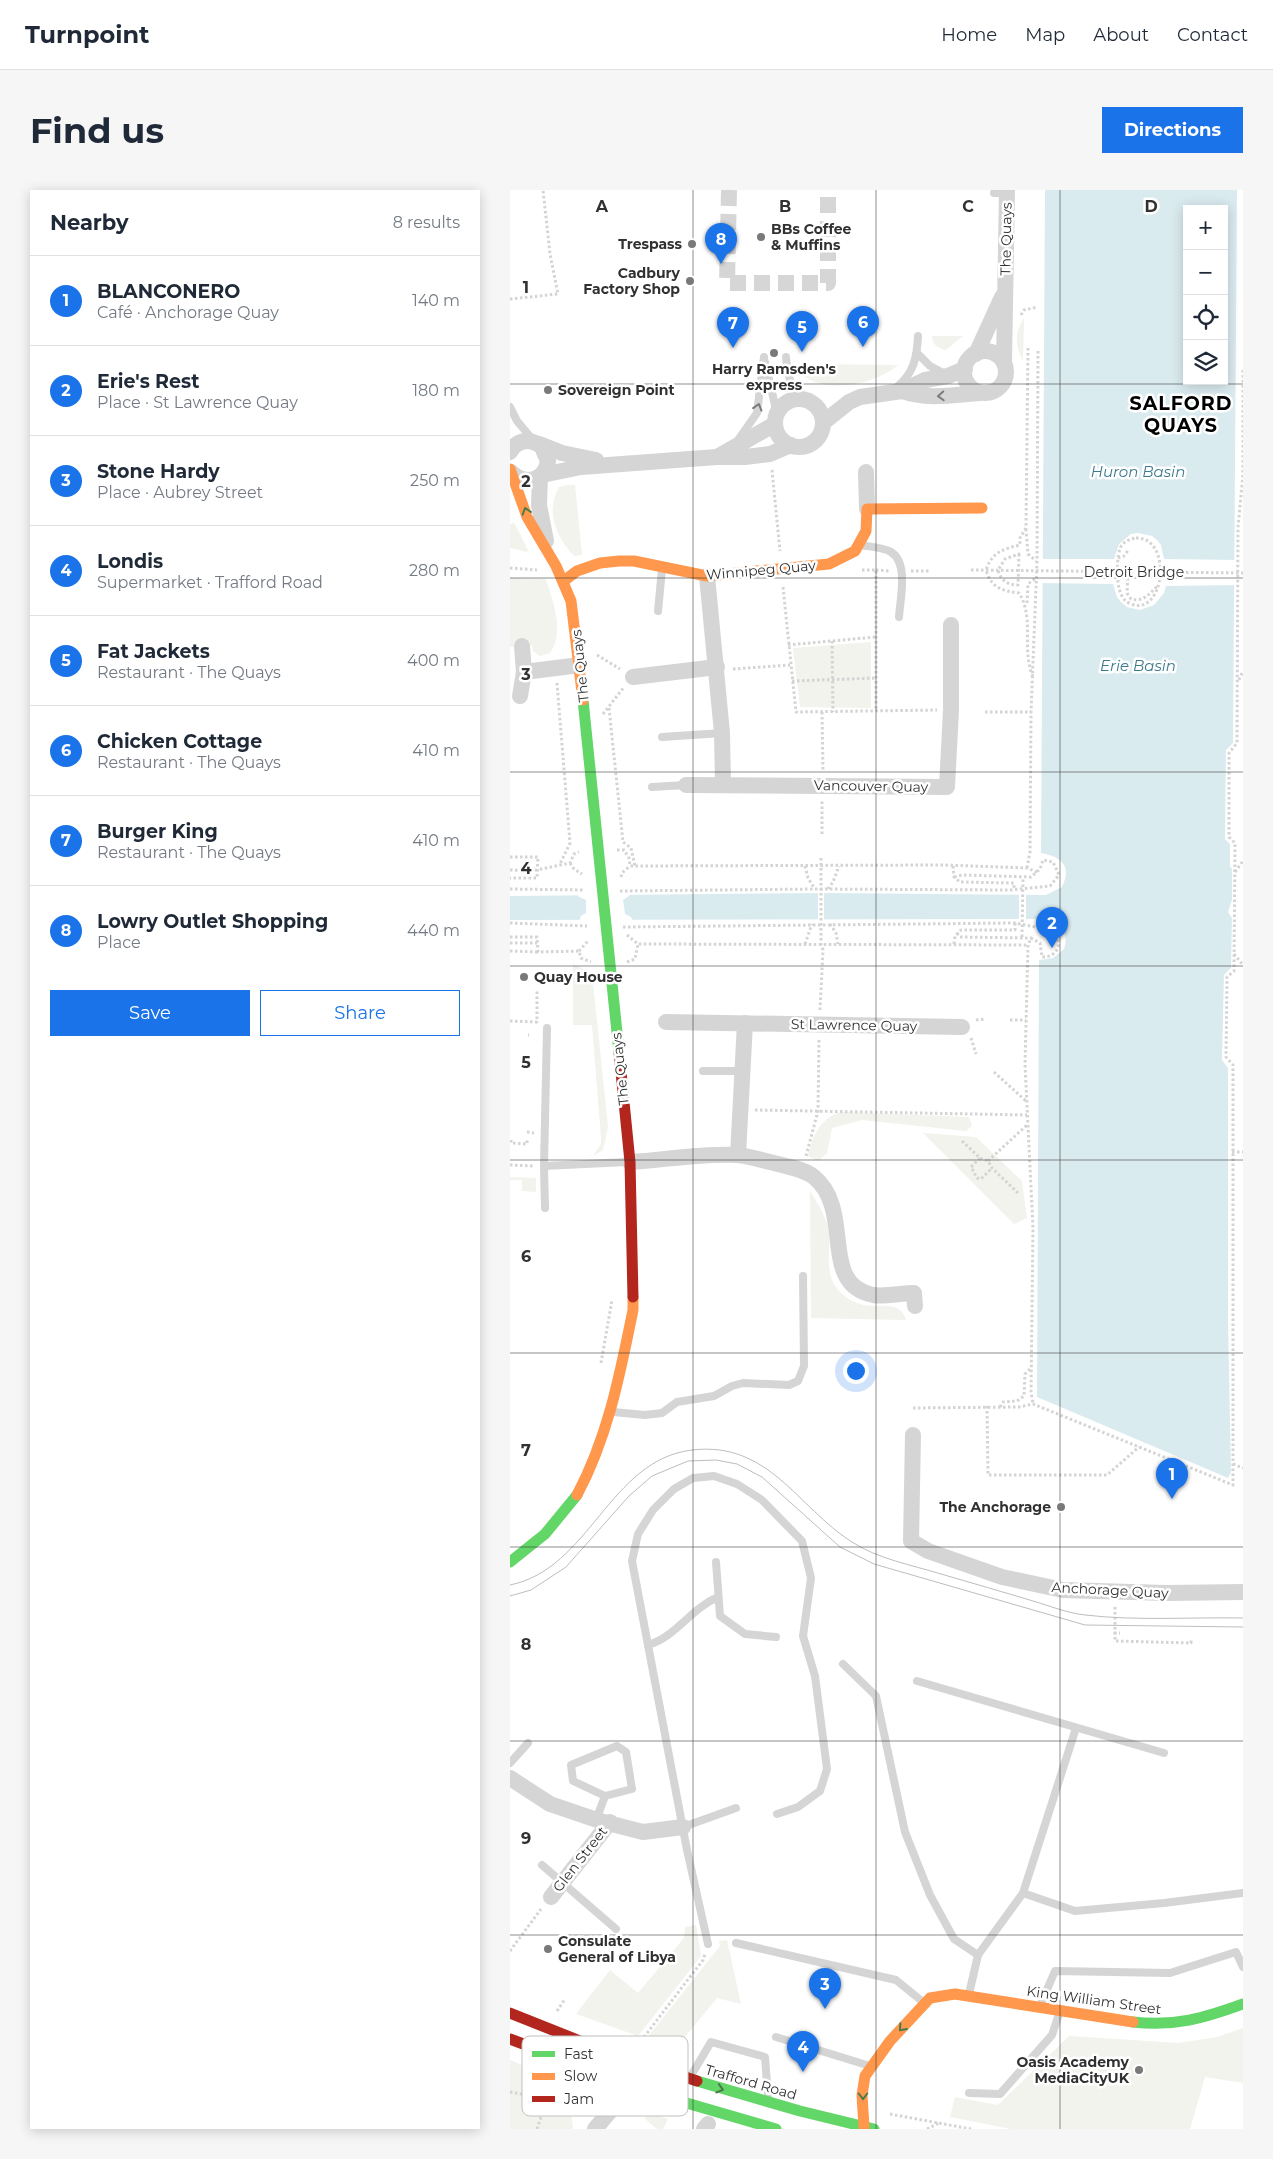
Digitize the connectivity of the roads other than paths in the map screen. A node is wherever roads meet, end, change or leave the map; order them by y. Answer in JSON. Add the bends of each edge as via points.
{"nodes":[{"id":1,"x":1003,"y":192,"type":"edge"},
{"id":2,"x":1006,"y":289,"type":"junction"},
{"id":3,"x":918,"y":336,"type":"dead end"},
{"id":4,"x":917,"y":353,"type":"junction"},
{"id":5,"x":976,"y":354,"type":"junction"},
{"id":6,"x":786,"y":357,"type":"dead end"},
{"id":7,"x":1004,"y":363,"type":"junction"},
{"id":8,"x":965,"y":369,"type":"junction"},
{"id":9,"x":948,"y":376,"type":"junction"},
{"id":10,"x":897,"y":392,"type":"junction"},
{"id":11,"x":980,"y":393,"type":"junction"},
{"id":12,"x":809,"y":401,"type":"junction"},
{"id":13,"x":849,"y":402,"type":"junction"},
{"id":14,"x":510,"y":407,"type":"edge"},
{"id":15,"x":776,"y":419,"type":"junction"},
{"id":16,"x":824,"y":422,"type":"junction"},
{"id":17,"x":537,"y":443,"type":"junction"},
{"id":18,"x":791,"y":445,"type":"junction"},
{"id":19,"x":732,"y":448,"type":"junction"},
{"id":20,"x":510,"y":452,"type":"edge"},
{"id":21,"x":717,"y":457,"type":"junction"},
{"id":22,"x":627,"y":464,"type":"junction"},
{"id":23,"x":511,"y":471,"type":"edge"},
{"id":24,"x":866,"y":472,"type":"dead end"},
{"id":25,"x":541,"y":476,"type":"junction"},
{"id":26,"x":982,"y":508,"type":"dead end"},
{"id":27,"x":867,"y":509,"type":"junction"},
{"id":28,"x":859,"y":545,"type":"junction"},
{"id":29,"x":547,"y":547,"type":"junction"},
{"id":30,"x":662,"y":567,"type":"junction"},
{"id":31,"x":707,"y":576,"type":"junction"},
{"id":32,"x":565,"y":580,"type":"junction"},
{"id":33,"x":658,"y":611,"type":"dead end"},
{"id":34,"x":899,"y":617,"type":"dead end"},
{"id":35,"x":951,"y":625,"type":"dead end"},
{"id":36,"x":522,"y":646,"type":"dead end"},
{"id":37,"x":580,"y":665,"type":"junction"},
{"id":38,"x":723,"y":668,"type":"junction"},
{"id":39,"x":524,"y":672,"type":"junction"},
{"id":40,"x":632,"y":676,"type":"dead end"},
{"id":41,"x":520,"y":696,"type":"dead end"},
{"id":42,"x":722,"y":733,"type":"junction"},
{"id":43,"x":662,"y":737,"type":"dead end"},
{"id":44,"x":686,"y":785,"type":"joint"},
{"id":45,"x":723,"y":785,"type":"junction"},
{"id":46,"x":652,"y":787,"type":"dead end"},
{"id":47,"x":666,"y":1022,"type":"dead end"},
{"id":48,"x":745,"y":1023,"type":"junction"},
{"id":49,"x":968,"y":1027,"type":"road end"},
{"id":50,"x":547,"y":1028,"type":"dead end"},
{"id":51,"x":703,"y":1071,"type":"dead end"},
{"id":52,"x":743,"y":1071,"type":"junction"},
{"id":53,"x":738,"y":1155,"type":"junction"},
{"id":54,"x":630,"y":1162,"type":"junction"},
{"id":55,"x":544,"y":1166,"type":"junction"},
{"id":56,"x":545,"y":1208,"type":"dead end"},
{"id":57,"x":803,"y":1276,"type":"dead end"},
{"id":58,"x":914,"y":1300,"type":"dead end"},
{"id":59,"x":611,"y":1412,"type":"junction"},
{"id":60,"x":913,"y":1435,"type":"dead end"},
{"id":61,"x":510,"y":1562,"type":"edge"},
{"id":62,"x":716,"y":1562,"type":"dead end"},
{"id":63,"x":1243,"y":1592,"type":"edge"},
{"id":64,"x":718,"y":1597,"type":"junction"},
{"id":65,"x":776,"y":1637,"type":"dead end"},
{"id":66,"x":648,"y":1645,"type":"junction"},
{"id":67,"x":843,"y":1664,"type":"dead end"},
{"id":68,"x":917,"y":1681,"type":"dead end"},
{"id":69,"x":1076,"y":1728,"type":"junction"},
{"id":70,"x":528,"y":1743,"type":"dead end"},
{"id":71,"x":1164,"y":1753,"type":"dead end"},
{"id":72,"x":510,"y":1763,"type":"edge"},
{"id":73,"x":510,"y":1778,"type":"edge"},
{"id":74,"x":605,"y":1796,"type":"junction"},
{"id":75,"x":736,"y":1808,"type":"dead end"},
{"id":76,"x":777,"y":1814,"type":"dead end"},
{"id":77,"x":603,"y":1821,"type":"junction"},
{"id":78,"x":683,"y":1827,"type":"junction"},
{"id":79,"x":542,"y":1865,"type":"dead end"},
{"id":80,"x":562,"y":1883,"type":"junction"},
{"id":81,"x":1023,"y":1893,"type":"junction"},
{"id":82,"x":1243,"y":1893,"type":"edge"},
{"id":83,"x":551,"y":1897,"type":"road end"},
{"id":84,"x":616,"y":1929,"type":"dead end"},
{"id":85,"x":708,"y":1944,"type":"road end"},
{"id":86,"x":736,"y":1944,"type":"dead end"},
{"id":87,"x":978,"y":1954,"type":"junction"},
{"id":88,"x":1243,"y":1967,"type":"edge"},
{"id":89,"x":968,"y":1996,"type":"junction"},
{"id":90,"x":924,"y":2003,"type":"junction"},
{"id":91,"x":1243,"y":2004,"type":"edge"},
{"id":92,"x":1039,"y":2008,"type":"junction"},
{"id":93,"x":1060,"y":2012,"type":"junction"},
{"id":94,"x":510,"y":2013,"type":"edge"},
{"id":95,"x":568,"y":2036,"type":"edge"},
{"id":96,"x":776,"y":2037,"type":"dead end"},
{"id":97,"x":510,"y":2039,"type":"edge"},
{"id":98,"x":522,"y":2044,"type":"edge"},
{"id":99,"x":870,"y":2067,"type":"junction"},
{"id":100,"x":688,"y":2079,"type":"joint"},
{"id":101,"x":970,"y":2093,"type":"dead end"},
{"id":102,"x":768,"y":2103,"type":"junction"},
{"id":103,"x":688,"y":2104,"type":"edge"},
{"id":104,"x":606,"y":2116,"type":"edge"},
{"id":105,"x":597,"y":2126,"type":"edge"},
{"id":106,"x":869,"y":2128,"type":"edge"},
{"id":107,"x":776,"y":2129,"type":"edge"}],
"edges":[{"from":1,"to":2,"type":"street","name":"The Quays"},
{"from":2,"to":5,"type":"street","name":"The Quays"},
{"from":2,"to":7,"type":"street","name":"The Quays"},
{"from":3,"to":4,"type":"lane"},
{"from":4,"to":9,"type":"lane","via":[[930,366]]},
{"from":4,"to":10,"type":"lane"},
{"from":5,"to":7,"type":"street","via":[[994,354]]},
{"from":5,"to":8,"type":"street"},
{"from":6,"to":12,"type":"lane","via":[[788,379],[793,388]]},
{"from":7,"to":11,"type":"street","via":[[1006,372],[1001,386],[993,392]]},
{"from":8,"to":9,"type":"street"},
{"from":8,"to":11,"type":"street","via":[[967,382]]},
{"from":9,"to":10,"type":"street","via":[[925,380]]},
{"from":11,"to":10,"type":"street","one_way":true,"via":[[939,397]]},
{"from":10,"to":13,"type":"street"},
{"from":12,"to":13,"type":"street"},
{"from":12,"to":15,"type":"street","via":[[798,398],[786,403]]},
{"from":12,"to":16,"type":"street","via":[[819,408]]},
{"from":13,"to":16,"type":"street"},
{"from":14,"to":17,"type":"lane","via":[[519,424]]},
{"from":15,"to":18,"type":"street","via":[[780,437]]},
{"from":15,"to":19,"type":"street"},
{"from":19,"to":15,"type":"lane","one_way":true,"via":[[757,413],[764,358]]},
{"from":16,"to":18,"type":"street","via":[[814,442],[799,447]]},
{"from":17,"to":20,"type":"street","via":[[523,441]]},
{"from":17,"to":22,"type":"street","via":[[574,456]]},
{"from":17,"to":25,"type":"street","name":"The Quays","via":[[545,450],[548,461]]},
{"from":18,"to":21,"type":"street","via":[[770,454]]},
{"from":19,"to":21,"type":"street"},
{"from":21,"to":22,"type":"street"},
{"from":22,"to":25,"type":"street","via":[[573,468]]},
{"from":23,"to":25,"type":"street","via":[[519,479],[527,481]]},
{"from":29,"to":23,"type":"main road","name":"The Quays","one_way":true,"via":[[530,523]]},
{"from":24,"to":27,"type":"street"},
{"from":25,"to":29,"type":"street","name":"The Quays","via":[[539,509]]},
{"from":26,"to":27,"type":"main road"},
{"from":27,"to":28,"type":"main road","via":[[866,531]]},
{"from":28,"to":31,"type":"main road","name":"Winnipeg Quay","via":[[855,551],[829,564]]},
{"from":28,"to":34,"type":"lane","via":[[882,548],[898,559],[901,572]]},
{"from":29,"to":32,"type":"main road","name":"The Quays"},
{"from":30,"to":31,"type":"main road","name":"Winnipeg Quay"},
{"from":30,"to":32,"type":"main road","name":"Winnipeg Quay","via":[[634,560],[600,563],[577,571]]},
{"from":30,"to":33,"type":"lane"},
{"from":31,"to":38,"type":"street"},
{"from":32,"to":37,"type":"main road","name":"The Quays","via":[[574,616]]},
{"from":35,"to":45,"type":"street","name":"Vancouver Quay","via":[[947,787]]},
{"from":36,"to":39,"type":"street"},
{"from":37,"to":39,"type":"street"},
{"from":37,"to":54,"type":"main road","name":"The Quays"},
{"from":38,"to":40,"type":"street"},
{"from":38,"to":42,"type":"street"},
{"from":39,"to":41,"type":"street"},
{"from":42,"to":43,"type":"lane"},
{"from":42,"to":45,"type":"street"},
{"from":44,"to":45,"type":"street","name":"Vancouver Quay"},
{"from":44,"to":46,"type":"lane"},
{"from":47,"to":48,"type":"street","name":"St Lawrence Quay"},
{"from":48,"to":49,"type":"street","name":"St Lawrence Quay"},
{"from":48,"to":52,"type":"street"},
{"from":50,"to":55,"type":"lane"},
{"from":51,"to":52,"type":"lane"},
{"from":52,"to":53,"type":"street"},
{"from":53,"to":54,"type":"street"},
{"from":53,"to":58,"type":"street","via":[[803,1171],[814,1177],[836,1214],[841,1269],[846,1278],[858,1289],[873,1295]]},
{"from":54,"to":55,"type":"lane"},
{"from":54,"to":59,"type":"main road","name":"The Quays","via":[[633,1310]]},
{"from":55,"to":56,"type":"lane"},
{"from":57,"to":59,"type":"lane","via":[[804,1366],[798,1381],[788,1385],[743,1383],[714,1396],[677,1402],[662,1413]]},
{"from":59,"to":61,"type":"main road","name":"The Quays","via":[[594,1460],[577,1494],[545,1534]]},
{"from":60,"to":63,"type":"street","name":"Anchorage Quay","via":[[911,1540],[928,1551],[1002,1577],[1063,1590]]},
{"from":62,"to":64,"type":"lane"},
{"from":64,"to":65,"type":"lane","via":[[720,1616],[745,1634]]},
{"from":64,"to":66,"type":"lane","via":[[702,1604],[662,1641]]},
{"from":66,"to":76,"type":"lane","via":[[632,1561],[638,1534],[653,1510],[674,1489],[693,1478],[714,1476],[737,1484],[762,1500],[802,1541],[811,1578],[803,1636],[815,1676],[827,1769],[820,1790],[798,1807]]},
{"from":66,"to":78,"type":"lane"},
{"from":67,"to":87,"type":"lane","via":[[876,1696],[905,1832],[930,1895],[954,1939]]},
{"from":68,"to":69,"type":"lane"},
{"from":69,"to":71,"type":"lane"},
{"from":69,"to":81,"type":"lane"},
{"from":70,"to":72,"type":"lane"},
{"from":73,"to":77,"type":"street","via":[[550,1804]]},
{"from":74,"to":74,"type":"lane","via":[[573,1781],[571,1765],[617,1746],[626,1752],[632,1790]]},
{"from":74,"to":77,"type":"lane"},
{"from":75,"to":78,"type":"lane"},
{"from":77,"to":78,"type":"street","via":[[643,1832]]},
{"from":77,"to":80,"type":"street","name":"Glen Street"},
{"from":78,"to":85,"type":"lane"},
{"from":79,"to":80,"type":"lane"},
{"from":80,"to":83,"type":"street","name":"Glen Street"},
{"from":80,"to":84,"type":"lane"},
{"from":81,"to":82,"type":"lane","via":[[1075,1910]]},
{"from":81,"to":87,"type":"lane"},
{"from":86,"to":90,"type":"lane","via":[[896,1980]]},
{"from":87,"to":89,"type":"lane"},
{"from":88,"to":92,"type":"lane","via":[[1236,1952],[1170,1973],[1055,1971]]},
{"from":89,"to":90,"type":"main road","name":"King William Street","via":[[942,1995]]},
{"from":89,"to":92,"type":"main road","name":"King William Street"},
{"from":90,"to":99,"type":"main road","one_way":true},
{"from":91,"to":93,"type":"main road","name":"King William Street","via":[[1201,2019],[1157,2025]]},
{"from":92,"to":93,"type":"main road","name":"King William Street"},
{"from":93,"to":101,"type":"lane","via":[[1052,2035],[1000,2094]]},
{"from":94,"to":95,"type":"main road","name":"Trafford Road"},
{"from":96,"to":99,"type":"lane"},
{"from":97,"to":98,"type":"main road"},
{"from":99,"to":106,"type":"main road","one_way":true,"via":[[862,2095]]},
{"from":100,"to":102,"type":"main road","name":"Trafford Road","one_way":true},
{"from":100,"to":102,"type":"lane","via":[[711,2042],[766,2057]]},
{"from":102,"to":106,"type":"main road","name":"Trafford Road"},
{"from":103,"to":107,"type":"main road"},
{"from":104,"to":105,"type":"street"}]}
